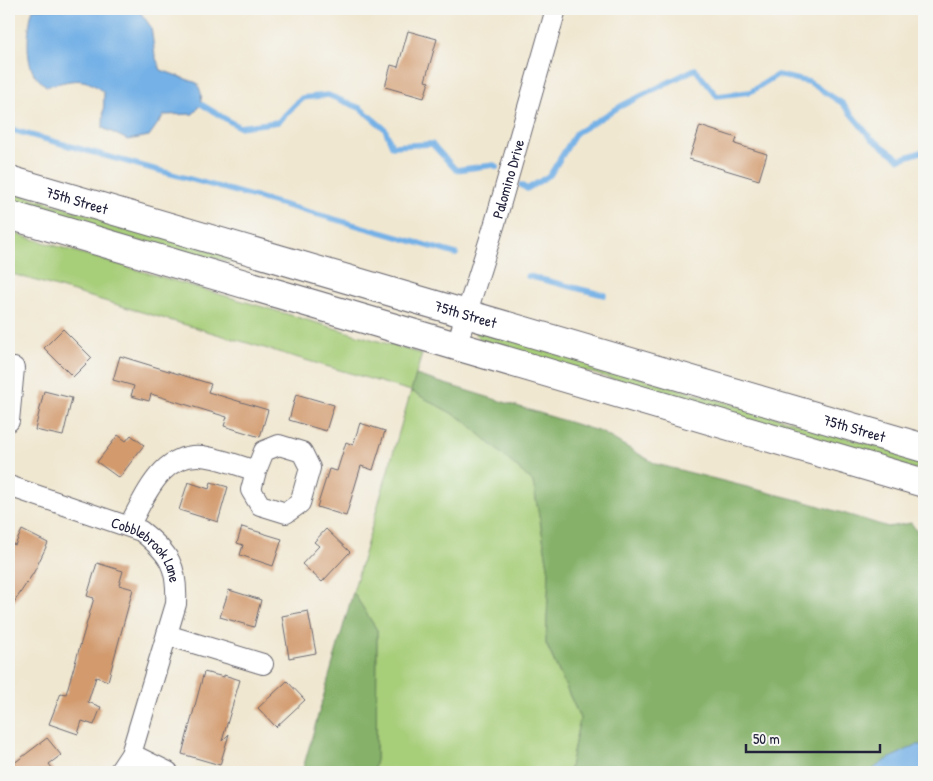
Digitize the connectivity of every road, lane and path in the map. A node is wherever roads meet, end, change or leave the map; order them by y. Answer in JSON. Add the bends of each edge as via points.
{"nodes":[{"id":1,"x":556,"y":9,"type":"edge"},
{"id":2,"x":9,"y":180,"type":"edge"},
{"id":3,"x":9,"y":215,"type":"edge"},
{"id":4,"x":461,"y":330,"type":"junction"},
{"id":5,"x":14,"y":368,"type":"dead end"},
{"id":6,"x":9,"y":421,"type":"edge"},
{"id":7,"x":924,"y":448,"type":"edge"},
{"id":8,"x":256,"y":471,"type":"dead end"},
{"id":9,"x":924,"y":483,"type":"edge"},
{"id":10,"x":9,"y":486,"type":"edge"},
{"id":11,"x":129,"y":526,"type":"junction"},
{"id":12,"x":167,"y":635,"type":"junction"},
{"id":13,"x":264,"y":664,"type":"dead end"},
{"id":14,"x":131,"y":754,"type":"junction"},
{"id":15,"x":119,"y":772,"type":"edge"},
{"id":16,"x":168,"y":772,"type":"edge"}],
"edges":[{"from":1,"to":4,"type":"street","name":"Palomino Drive"},
{"from":2,"to":4,"type":"main road","name":"75th Street"},
{"from":3,"to":4,"type":"main road","name":"75th Street"},
{"from":4,"to":7,"type":"main road","name":"75th Street"},
{"from":4,"to":9,"type":"main road","name":"75th Street"},
{"from":5,"to":6,"type":"street"},
{"from":8,"to":11,"type":"street","via":[[207,457],[182,458],[161,472]]},
{"from":10,"to":11,"type":"street","name":"Cobblebrook Lane"},
{"from":11,"to":12,"type":"street","name":"Cobblebrook Lane","via":[[158,545],[172,567],[177,584],[176,604]]},
{"from":12,"to":13,"type":"street"},
{"from":12,"to":14,"type":"street","name":"Cobblebrook Lane"},
{"from":14,"to":15,"type":"street","name":"Cobblebrook Lane"},
{"from":14,"to":16,"type":"street"}]}
